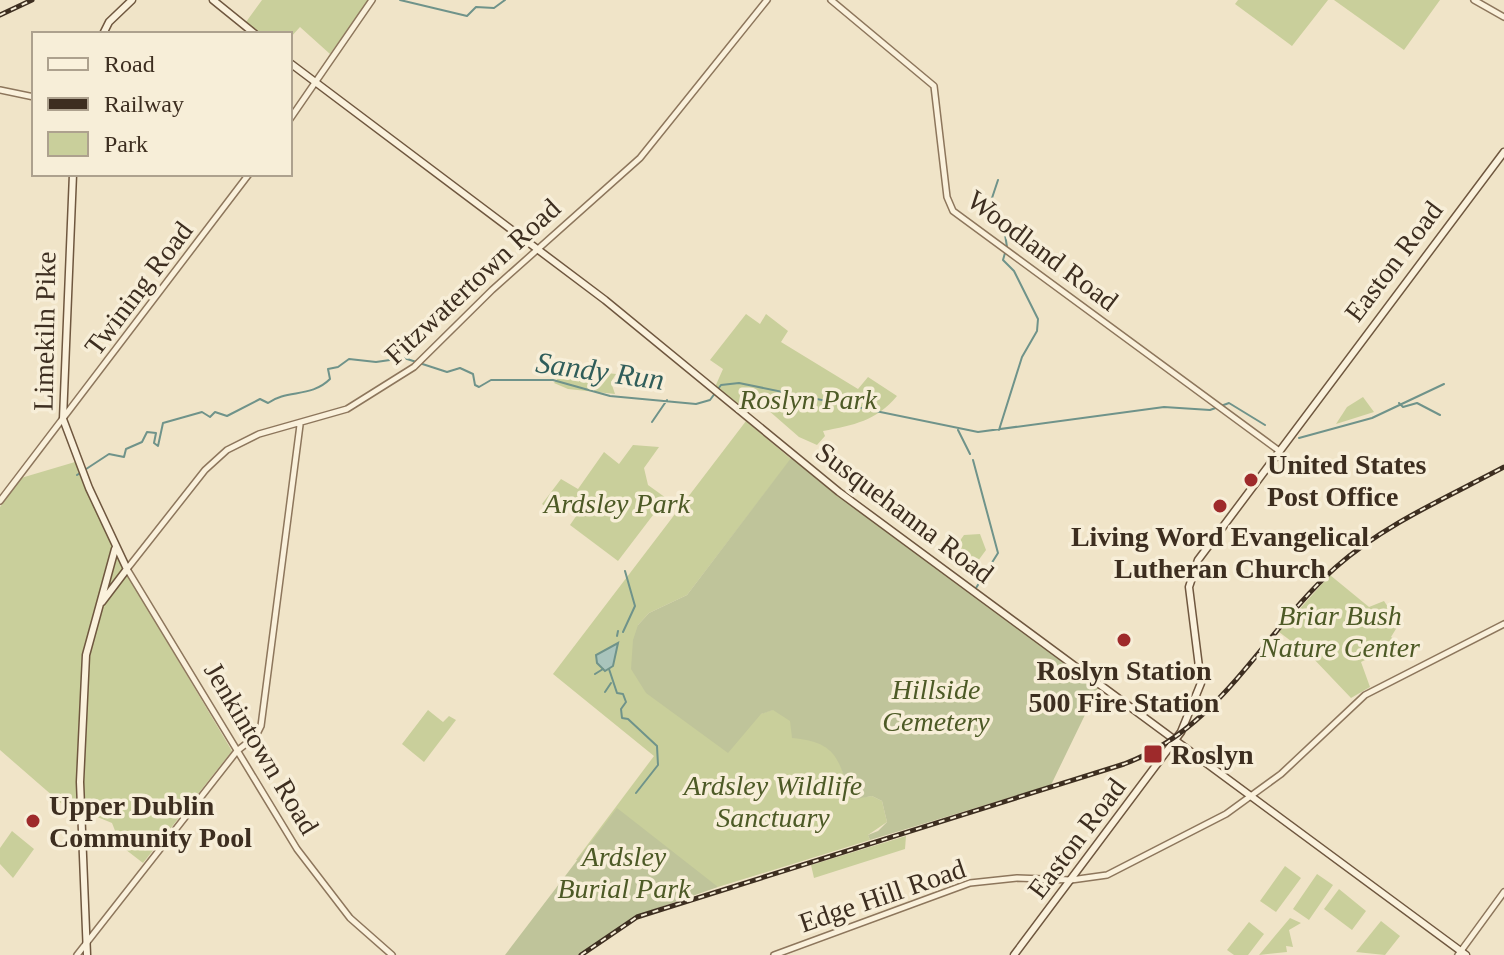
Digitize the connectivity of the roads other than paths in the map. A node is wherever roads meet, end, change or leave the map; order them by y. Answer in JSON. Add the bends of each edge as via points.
{"nodes":[{"id":1,"x":132,"y":0,"type":"edge"},
{"id":2,"x":213,"y":0,"type":"edge"},
{"id":3,"x":372,"y":0,"type":"edge"},
{"id":4,"x":767,"y":0,"type":"edge"},
{"id":5,"x":831,"y":0,"type":"edge"},
{"id":6,"x":1474,"y":0,"type":"edge"},
{"id":7,"x":1504,"y":17,"type":"edge"},
{"id":8,"x":104,"y":32,"type":"edge"},
{"id":9,"x":253,"y":32,"type":"edge"},
{"id":10,"x":292,"y":65,"type":"edge"},
{"id":11,"x":316,"y":83,"type":"junction"},
{"id":12,"x":0,"y":90,"type":"edge"},
{"id":13,"x":32,"y":97,"type":"edge"},
{"id":14,"x":292,"y":116,"type":"edge"},
{"id":15,"x":1504,"y":152,"type":"edge"},
{"id":16,"x":73,"y":176,"type":"edge"},
{"id":17,"x":247,"y":176,"type":"edge"},
{"id":18,"x":537,"y":251,"type":"junction"},
{"id":19,"x":63,"y":419,"type":"junction"},
{"id":20,"x":300,"y":425,"type":"junction"},
{"id":21,"x":1278,"y":450,"type":"junction"},
{"id":22,"x":2,"y":499,"type":"edge"},
{"id":23,"x":115,"y":549,"type":"junction"},
{"id":24,"x":127,"y":569,"type":"junction"},
{"id":25,"x":102,"y":602,"type":"junction"},
{"id":26,"x":1504,"y":624,"type":"edge"},
{"id":27,"x":1176,"y":741,"type":"junction"},
{"id":28,"x":237,"y":751,"type":"junction"},
{"id":29,"x":1252,"y":796,"type":"junction"},
{"id":30,"x":1071,"y":880,"type":"junction"},
{"id":31,"x":1504,"y":892,"type":"edge"},
{"id":32,"x":85,"y":945,"type":"junction"},
{"id":33,"x":1462,"y":954,"type":"edge"},
{"id":34,"x":77,"y":955,"type":"edge"},
{"id":35,"x":87,"y":955,"type":"edge"},
{"id":36,"x":392,"y":955,"type":"edge"},
{"id":37,"x":774,"y":955,"type":"edge"},
{"id":38,"x":1014,"y":955,"type":"edge"}],
"edges":[{"from":1,"to":8,"type":"main road"},
{"from":2,"to":9,"type":"main road"},
{"from":3,"to":11,"type":"street"},
{"from":4,"to":18,"type":"street","name":"Fitzwatertown Road","via":[[640,158]]},
{"from":5,"to":21,"type":"street","name":"Woodland Road","via":[[934,86],[953,211]]},
{"from":6,"to":7,"type":"street"},
{"from":10,"to":11,"type":"main road","name":"Susquehanna Road"},
{"from":11,"to":14,"type":"street"},
{"from":11,"to":18,"type":"main road","name":"Susquehanna Road"},
{"from":12,"to":13,"type":"street"},
{"from":15,"to":21,"type":"main road","name":"Easton Road"},
{"from":16,"to":19,"type":"main road","name":"Limekiln Pike"},
{"from":17,"to":19,"type":"street","name":"Twining Road"},
{"from":18,"to":20,"type":"street","name":"Fitzwatertown Road","via":[[414,367],[354,406]]},
{"from":18,"to":27,"type":"main road","name":"Susquehanna Road","via":[[605,300],[839,492]]},
{"from":19,"to":22,"type":"street","name":"Twining Road"},
{"from":19,"to":23,"type":"main road","name":"Limekiln Pike"},
{"from":20,"to":24,"type":"street","name":"Fitzwatertown Road","via":[[259,434],[221,454]]},
{"from":20,"to":28,"type":"street","via":[[264,720],[256,736]]},
{"from":21,"to":27,"type":"main road","name":"Easton Road","via":[[1193,567],[1189,592],[1201,683]]},
{"from":23,"to":24,"type":"main road","name":"Jenkintown Road"},
{"from":23,"to":25,"type":"main road"},
{"from":24,"to":25,"type":"main road","name":"Fitzwatertown Road"},
{"from":24,"to":28,"type":"street","name":"Jenkintown Road"},
{"from":25,"to":32,"type":"main road","via":[[87,649],[80,764]]},
{"from":26,"to":29,"type":"street","name":"Edge Hill Road","via":[[1365,695]]},
{"from":27,"to":29,"type":"main road","name":"Susquehanna Road"},
{"from":27,"to":30,"type":"main road","name":"Easton Road"},
{"from":28,"to":32,"type":"street"},
{"from":28,"to":36,"type":"street","name":"Jenkintown Road","via":[[297,849],[341,907]]},
{"from":29,"to":30,"type":"street","name":"Edge Hill Road","via":[[1220,818],[1107,875]]},
{"from":29,"to":33,"type":"main road","name":"Susquehanna Road"},
{"from":30,"to":37,"type":"street","name":"Edge Hill Road","via":[[970,883]]},
{"from":30,"to":38,"type":"main road","name":"Easton Road"},
{"from":31,"to":33,"type":"street"},
{"from":32,"to":34,"type":"street"},
{"from":32,"to":35,"type":"main road"}]}
